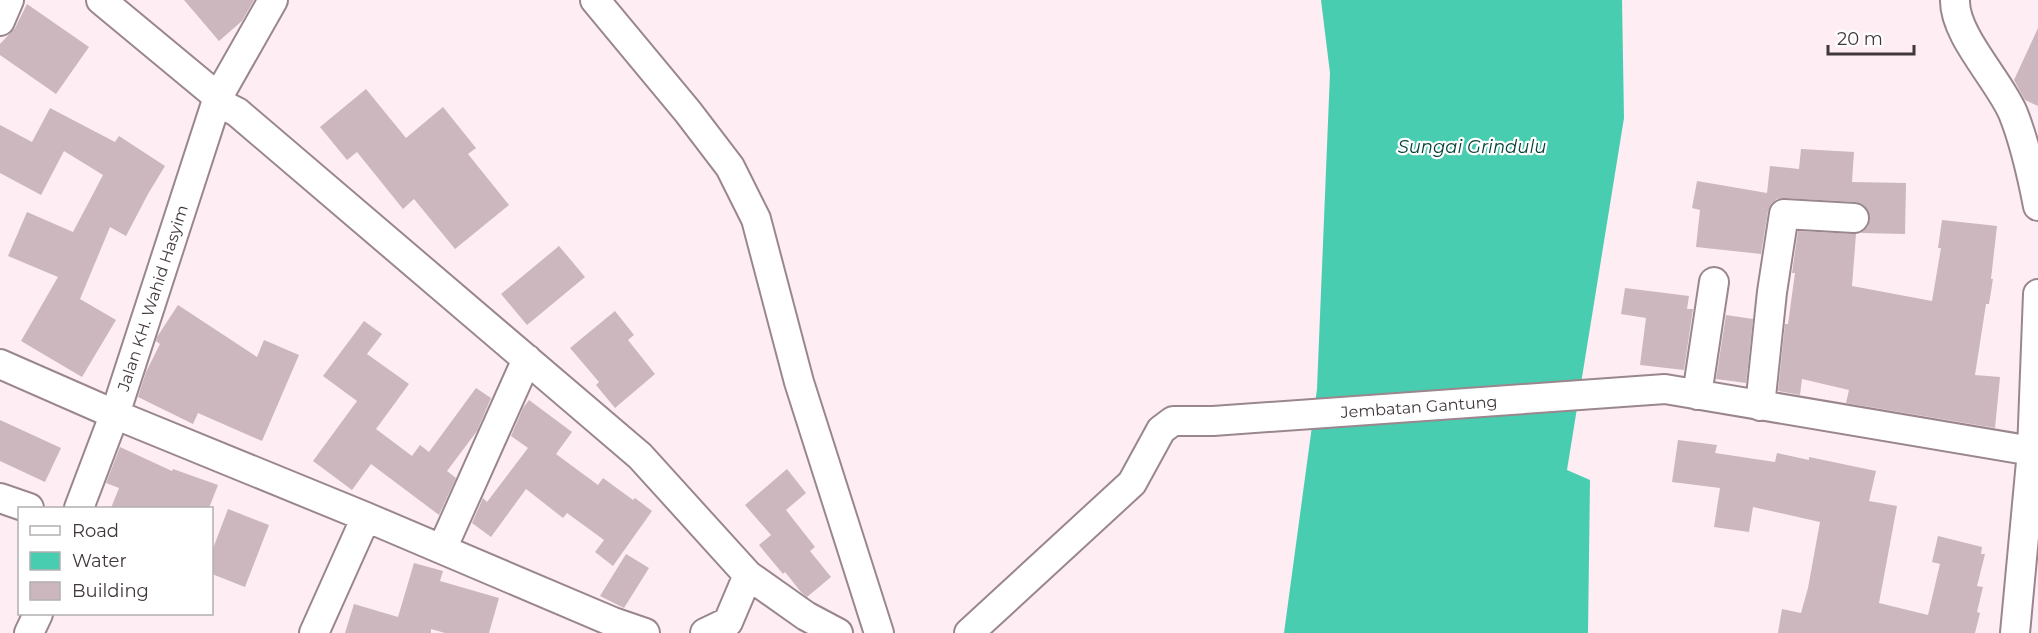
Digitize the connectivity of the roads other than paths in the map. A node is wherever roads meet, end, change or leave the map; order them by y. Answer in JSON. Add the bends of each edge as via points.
{"nodes":[{"id":1,"x":9,"y":0,"type":"edge"},
{"id":2,"x":100,"y":0,"type":"edge"},
{"id":3,"x":273,"y":0,"type":"edge"},
{"id":4,"x":595,"y":0,"type":"edge"},
{"id":5,"x":1955,"y":0,"type":"edge"},
{"id":6,"x":0,"y":21,"type":"edge"},
{"id":7,"x":222,"y":102,"type":"junction"},
{"id":8,"x":2038,"y":206,"type":"edge"},
{"id":9,"x":1854,"y":218,"type":"dead end"},
{"id":10,"x":1714,"y":282,"type":"dead end"},
{"id":11,"x":2038,"y":294,"type":"edge"},
{"id":12,"x":527,"y":359,"type":"junction"},
{"id":13,"x":0,"y":364,"type":"edge"},
{"id":14,"x":1697,"y":395,"type":"junction"},
{"id":15,"x":1760,"y":406,"type":"junction"},
{"id":16,"x":114,"y":414,"type":"junction"},
{"id":17,"x":2035,"y":452,"type":"edge"},
{"id":18,"x":0,"y":498,"type":"edge"},
{"id":19,"x":25,"y":507,"type":"edge"},
{"id":20,"x":79,"y":507,"type":"edge"},
{"id":21,"x":366,"y":517,"type":"junction"},
{"id":22,"x":442,"y":549,"type":"junction"},
{"id":23,"x":748,"y":575,"type":"junction"},
{"id":24,"x":38,"y":615,"type":"edge"},
{"id":25,"x":612,"y":627,"type":"edge"},
{"id":26,"x":29,"y":633,"type":"edge"},
{"id":27,"x":314,"y":633,"type":"edge"},
{"id":28,"x":645,"y":633,"type":"edge"},
{"id":29,"x":705,"y":633,"type":"edge"},
{"id":30,"x":838,"y":633,"type":"edge"},
{"id":31,"x":879,"y":633,"type":"edge"},
{"id":32,"x":969,"y":633,"type":"edge"},
{"id":33,"x":2015,"y":633,"type":"edge"}],
"edges":[{"from":1,"to":6,"type":"street"},
{"from":2,"to":7,"type":"street"},
{"from":3,"to":7,"type":"street","name":"Jalan KH. Wahid Hasyim"},
{"from":4,"to":31,"type":"street","via":[[730,167],[756,219],[800,382]]},
{"from":5,"to":8,"type":"street","via":[[1957,19],[2013,112]]},
{"from":7,"to":12,"type":"street"},
{"from":7,"to":16,"type":"street","name":"Jalan KH. Wahid Hasyim"},
{"from":9,"to":15,"type":"street","via":[[1784,214]]},
{"from":10,"to":14,"type":"street"},
{"from":11,"to":17,"type":"street"},
{"from":12,"to":22,"type":"street"},
{"from":12,"to":23,"type":"street","via":[[640,456]]},
{"from":13,"to":16,"type":"street"},
{"from":14,"to":15,"type":"street","name":"Jembatan Gantung"},
{"from":14,"to":32,"type":"street","name":"Jembatan Gantung","via":[[1665,389],[1173,421],[1161,430],[1132,483]]},
{"from":15,"to":17,"type":"street","name":"Jembatan Gantung"},
{"from":16,"to":20,"type":"street","name":"Jalan KH. Wahid Hasyim"},
{"from":16,"to":21,"type":"street"},
{"from":17,"to":33,"type":"street"},
{"from":18,"to":19,"type":"street"},
{"from":21,"to":22,"type":"street"},
{"from":21,"to":27,"type":"street"},
{"from":22,"to":25,"type":"street"},
{"from":23,"to":29,"type":"street","via":[[728,622]]},
{"from":23,"to":30,"type":"street","via":[[806,616]]},
{"from":24,"to":26,"type":"street"},
{"from":25,"to":28,"type":"street"}]}
